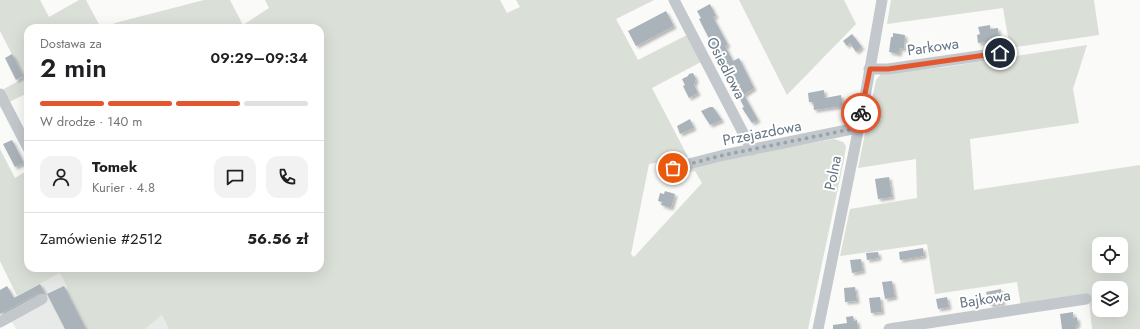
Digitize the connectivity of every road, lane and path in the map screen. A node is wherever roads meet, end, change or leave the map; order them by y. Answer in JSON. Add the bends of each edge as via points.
{"nodes":[{"id":1,"x":674,"y":0,"type":"edge"},
{"id":2,"x":882,"y":0,"type":"edge"},
{"id":3,"x":1000,"y":53,"type":"dead end"},
{"id":4,"x":870,"y":69,"type":"junction"},
{"id":5,"x":0,"y":94,"type":"edge"},
{"id":6,"x":857,"y":128,"type":"junction"},
{"id":7,"x":24,"y":140,"type":"edge"},
{"id":8,"x":752,"y":150,"type":"junction"},
{"id":9,"x":673,"y":168,"type":"dead end"},
{"id":10,"x":42,"y":299,"type":"dead end"},
{"id":11,"x":1086,"y":299,"type":"dead end"},
{"id":12,"x":0,"y":322,"type":"edge"},
{"id":13,"x":818,"y":329,"type":"edge"},
{"id":14,"x":889,"y":329,"type":"edge"}],
"edges":[{"from":1,"to":8,"type":"street","name":"Osiedlowa"},
{"from":2,"to":4,"type":"street","name":"Polna"},
{"from":3,"to":4,"type":"street","name":"Parkowa","via":[[888,69]]},
{"from":4,"to":6,"type":"street","name":"Polna"},
{"from":5,"to":7,"type":"street"},
{"from":6,"to":8,"type":"street","name":"Przejazdowa"},
{"from":6,"to":13,"type":"street","name":"Polna"},
{"from":8,"to":9,"type":"street","name":"Przejazdowa"},
{"from":10,"to":12,"type":"street"},
{"from":11,"to":14,"type":"street","name":"Bajkowa"}]}
